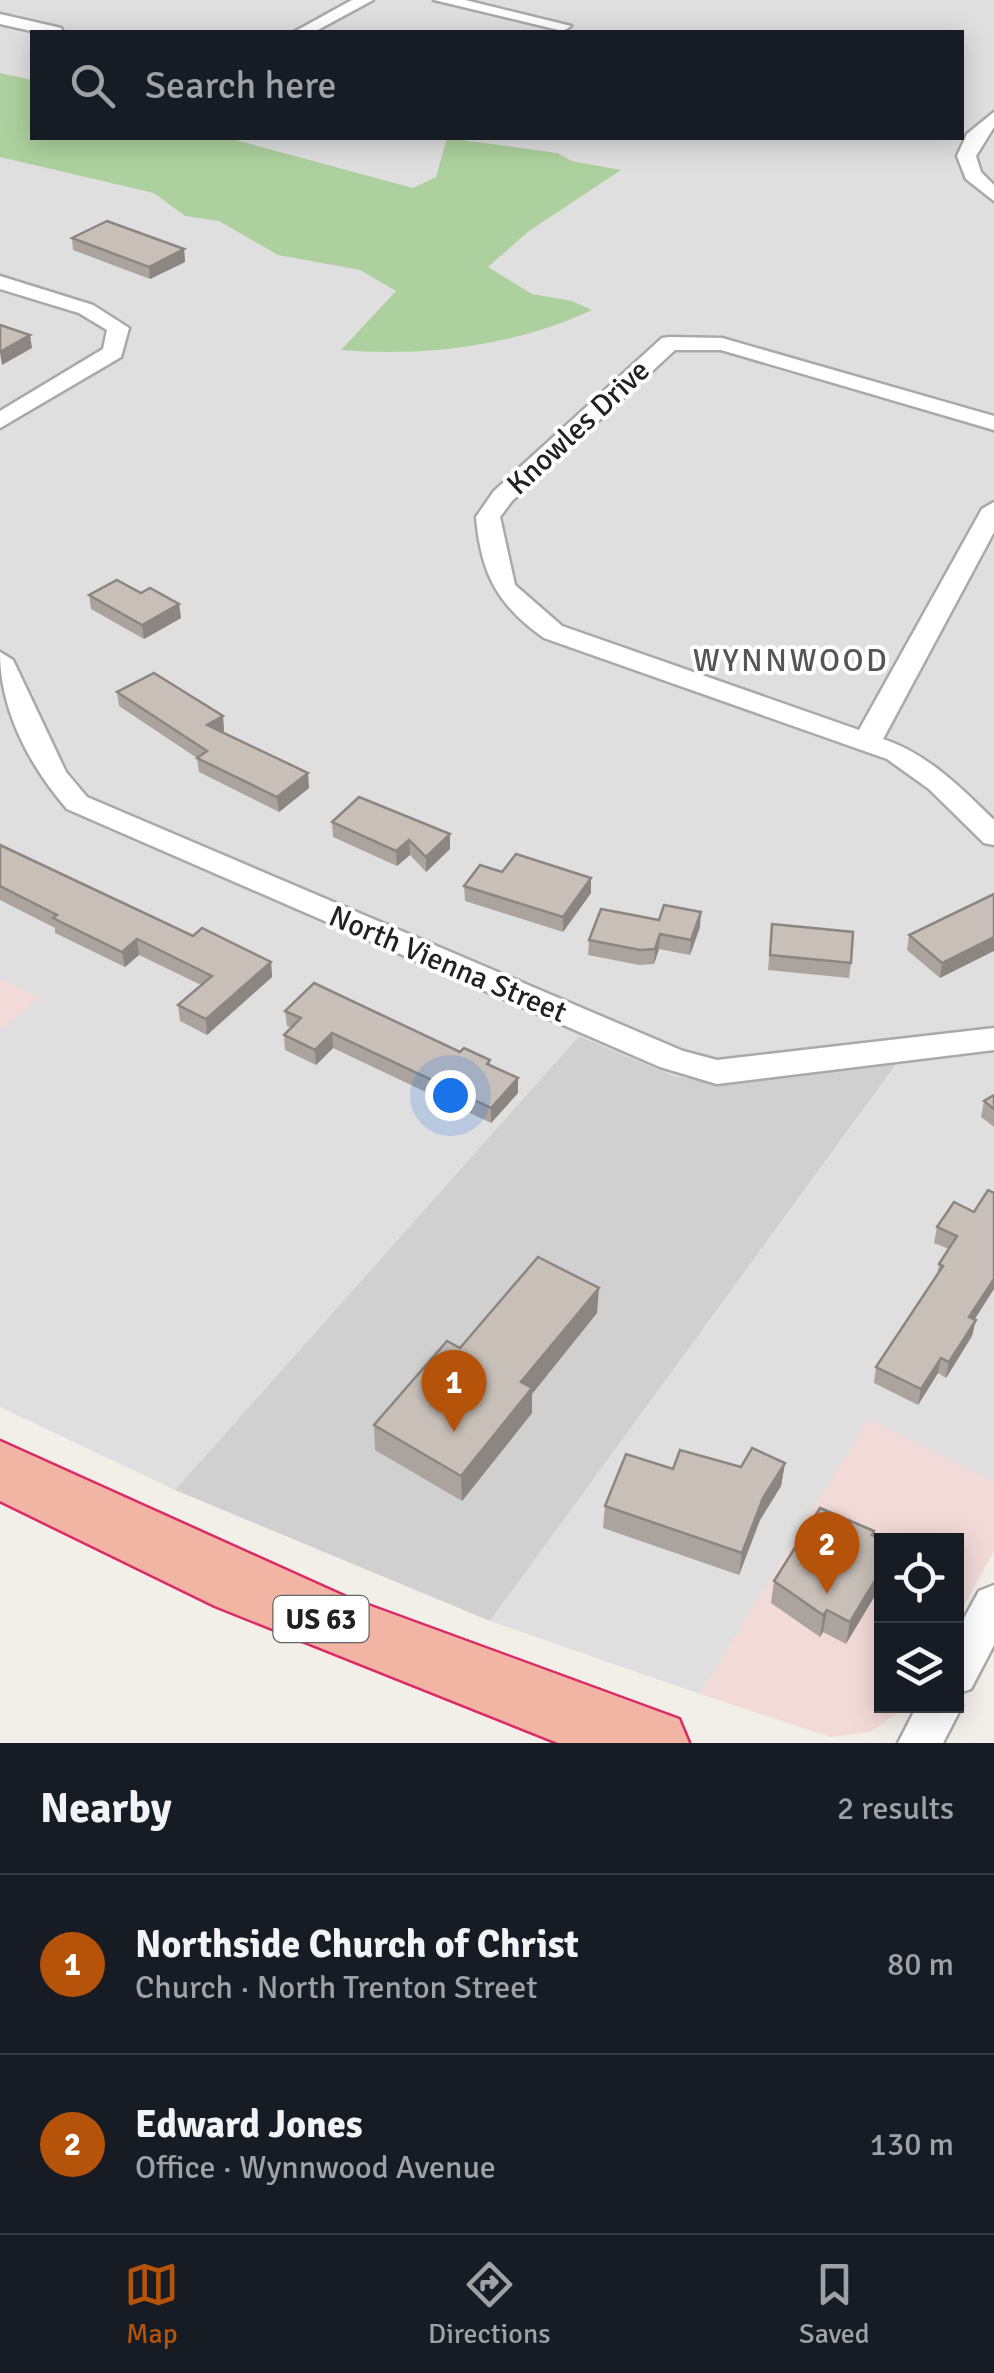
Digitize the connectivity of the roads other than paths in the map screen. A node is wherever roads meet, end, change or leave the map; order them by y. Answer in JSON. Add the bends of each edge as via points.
{"nodes":[{"id":1,"x":365,"y":0,"type":"edge"},
{"id":2,"x":442,"y":0,"type":"edge"},
{"id":3,"x":0,"y":18,"type":"edge"},
{"id":4,"x":563,"y":26,"type":"dead end"},
{"id":5,"x":47,"y":30,"type":"edge"},
{"id":6,"x":306,"y":30,"type":"edge"},
{"id":7,"x":994,"y":117,"type":"edge"},
{"id":8,"x":994,"y":195,"type":"edge"},
{"id":9,"x":0,"y":282,"type":"edge"},
{"id":10,"x":0,"y":422,"type":"edge"},
{"id":11,"x":994,"y":423,"type":"edge"},
{"id":12,"x":994,"y":509,"type":"edge"},
{"id":13,"x":0,"y":660,"type":"edge"},
{"id":14,"x":867,"y":742,"type":"junction"},
{"id":15,"x":994,"y":836,"type":"edge"},
{"id":16,"x":994,"y":1039,"type":"edge"},
{"id":17,"x":0,"y":1469,"type":"edge"},
{"id":18,"x":994,"y":1604,"type":"edge"},
{"id":19,"x":964,"y":1660,"type":"edge"},
{"id":20,"x":936,"y":1713,"type":"edge"},
{"id":21,"x":653,"y":1743,"type":"edge"},
{"id":22,"x":920,"y":1743,"type":"edge"}],
"edges":[{"from":1,"to":6,"type":"street"},
{"from":2,"to":4,"type":"street"},
{"from":3,"to":5,"type":"street"},
{"from":7,"to":8,"type":"street","via":[[972,136],[964,154],[968,174]]},
{"from":9,"to":10,"type":"street","via":[[86,309],[118,328],[113,352]]},
{"from":11,"to":14,"type":"street","name":"Knowles Drive","via":[[722,344],[670,342],[488,516],[497,576],[518,610],[554,632]]},
{"from":12,"to":14,"type":"street"},
{"from":13,"to":16,"type":"street","name":"North Vienna Street","via":[[53,775],[77,803],[672,1059],[728,1071]]},
{"from":14,"to":15,"type":"street","name":"Knowles Drive","via":[[897,752]]},
{"from":17,"to":21,"type":"highway","number":"US 63","via":[[250,1590],[473,1681]]},
{"from":18,"to":19,"type":"street"},
{"from":20,"to":22,"type":"street"}]}
